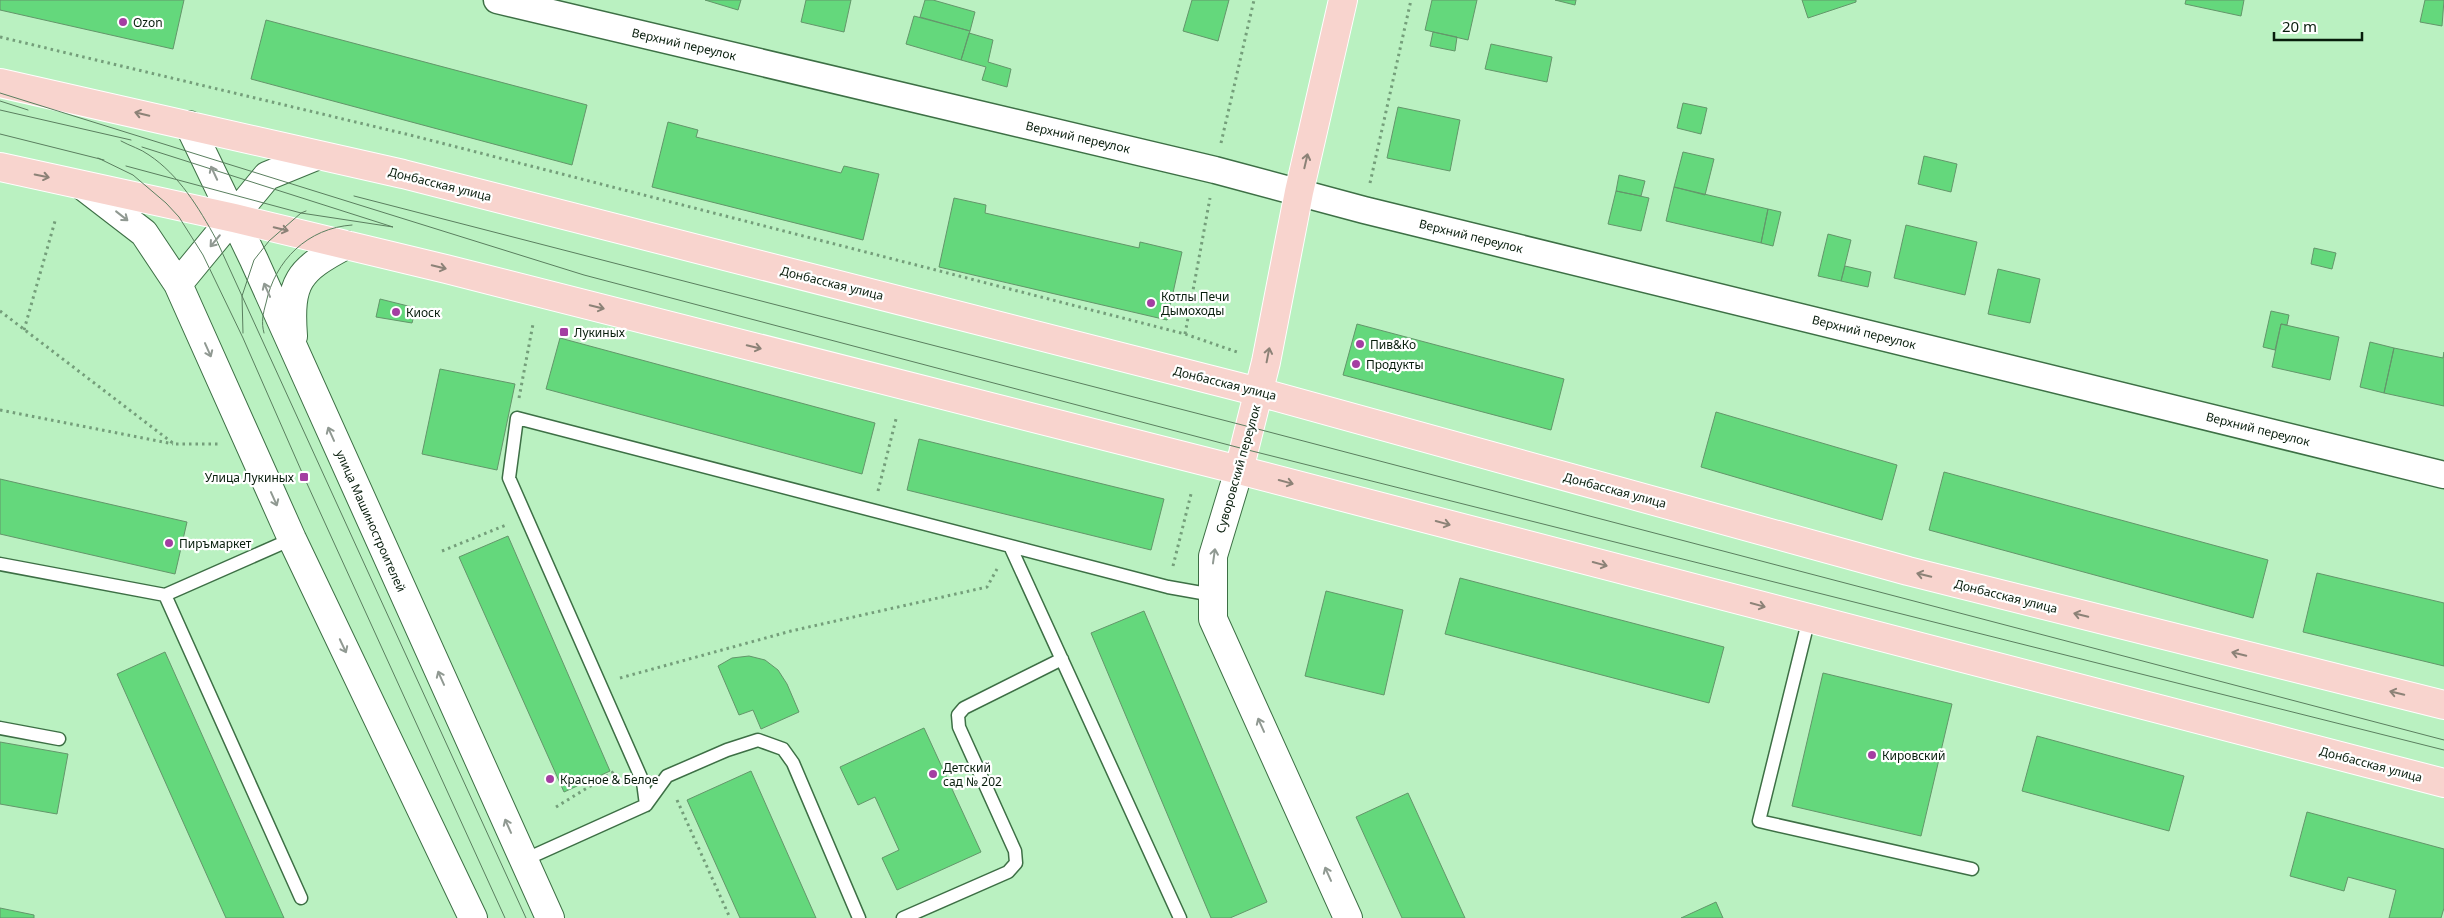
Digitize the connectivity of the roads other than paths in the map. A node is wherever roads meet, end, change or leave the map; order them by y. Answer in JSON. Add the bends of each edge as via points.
{"nodes":[{"id":1,"x":497,"y":0,"type":"edge"},
{"id":2,"x":1344,"y":0,"type":"edge"},
{"id":3,"x":0,"y":83,"type":"edge"},
{"id":4,"x":189,"y":125,"type":"junction"},
{"id":5,"x":316,"y":156,"type":"junction"},
{"id":6,"x":0,"y":167,"type":"edge"},
{"id":7,"x":83,"y":186,"type":"junction"},
{"id":8,"x":1299,"y":192,"type":"junction"},
{"id":9,"x":234,"y":218,"type":"junction"},
{"id":10,"x":346,"y":245,"type":"junction"},
{"id":11,"x":178,"y":284,"type":"junction"},
{"id":12,"x":294,"y":350,"type":"junction"},
{"id":13,"x":1260,"y":392,"type":"junction"},
{"id":14,"x":1239,"y":470,"type":"junction"},
{"id":15,"x":2444,"y":475,"type":"edge"},
{"id":16,"x":292,"y":539,"type":"junction"},
{"id":17,"x":1010,"y":546,"type":"junction"},
{"id":18,"x":0,"y":564,"type":"edge"},
{"id":19,"x":1213,"y":595,"type":"junction"},
{"id":20,"x":165,"y":596,"type":"junction"},
{"id":21,"x":1809,"y":618,"type":"junction"},
{"id":22,"x":1062,"y":659,"type":"junction"},
{"id":23,"x":2444,"y":705,"type":"edge"},
{"id":24,"x":0,"y":728,"type":"edge"},
{"id":25,"x":58,"y":739,"type":"dead end"},
{"id":26,"x":2444,"y":783,"type":"edge"},
{"id":27,"x":646,"y":805,"type":"junction"},
{"id":28,"x":524,"y":860,"type":"junction"},
{"id":29,"x":1972,"y":869,"type":"dead end"},
{"id":30,"x":301,"y":898,"type":"dead end"},
{"id":31,"x":473,"y":918,"type":"edge"},
{"id":32,"x":550,"y":918,"type":"edge"},
{"id":33,"x":859,"y":918,"type":"edge"},
{"id":34,"x":903,"y":918,"type":"edge"},
{"id":35,"x":1180,"y":918,"type":"edge"},
{"id":36,"x":1348,"y":918,"type":"edge"}],
"edges":[{"from":1,"to":8,"type":"street","name":"Верхний переулок"},
{"from":8,"to":2,"type":"main road","name":"Суворовский переулок","one_way":true},
{"from":4,"to":3,"type":"main road","name":"Донбасская улица","one_way":true},
{"from":4,"to":5,"type":"main road","name":"Донбасская улица"},
{"from":9,"to":4,"type":"main road","name":"улица Машиностроителей","one_way":true},
{"from":5,"to":9,"type":"main road","via":[[268,176]]},
{"from":5,"to":13,"type":"main road","name":"Донбасская улица","via":[[412,177]]},
{"from":6,"to":7,"type":"main road","name":"Донбасская улица","one_way":true},
{"from":7,"to":9,"type":"main road","name":"Донбасская улица"},
{"from":7,"to":11,"type":"main road","one_way":true,"via":[[144,233]]},
{"from":13,"to":8,"type":"main road","name":"Суворовский переулок","one_way":true},
{"from":8,"to":15,"type":"street","name":"Верхний переулок"},
{"from":9,"to":10,"type":"main road","name":"Донбасская улица","one_way":true},
{"from":9,"to":11,"type":"main road","one_way":true},
{"from":12,"to":9,"type":"main road","name":"улица Машиностроителей","one_way":true},
{"from":10,"to":12,"type":"main road","via":[[317,260],[300,276],[290,306]]},
{"from":10,"to":14,"type":"main road","name":"Донбасская улица","one_way":true},
{"from":11,"to":16,"type":"main road","one_way":true},
{"from":28,"to":12,"type":"main road","name":"улица Машиностроителей","one_way":true},
{"from":13,"to":14,"type":"main road","name":"Суворовский переулок"},
{"from":23,"to":13,"type":"main road","name":"Донбасская улица","one_way":true,"via":[[1908,571]]},
{"from":19,"to":14,"type":"main road","name":"Суворовский переулок","one_way":true,"via":[[1213,556]]},
{"from":14,"to":21,"type":"main road","name":"Донбасская улица","one_way":true},
{"from":16,"to":20,"type":"lane"},
{"from":16,"to":31,"type":"main road","one_way":true},
{"from":17,"to":19,"type":"lane"},
{"from":17,"to":22,"type":"lane"},
{"from":17,"to":27,"type":"lane","via":[[517,418],[509,478],[642,782]]},
{"from":18,"to":20,"type":"lane"},
{"from":36,"to":19,"type":"main road","name":"Суворовский переулок","one_way":true,"via":[[1213,619]]},
{"from":20,"to":30,"type":"lane"},
{"from":21,"to":26,"type":"main road","name":"Донбасская улица"},
{"from":21,"to":29,"type":"lane","via":[[1759,821]]},
{"from":22,"to":34,"type":"lane","via":[[972,703],[958,715],[959,727],[1015,851],[1016,864],[1008,872]]},
{"from":22,"to":35,"type":"lane"},
{"from":24,"to":25,"type":"lane"},
{"from":27,"to":28,"type":"lane"},
{"from":27,"to":33,"type":"lane","via":[[667,776],[726,750],[758,740],[782,748],[793,763]]},
{"from":28,"to":32,"type":"main road","name":"улица Машиностроителей"}]}
